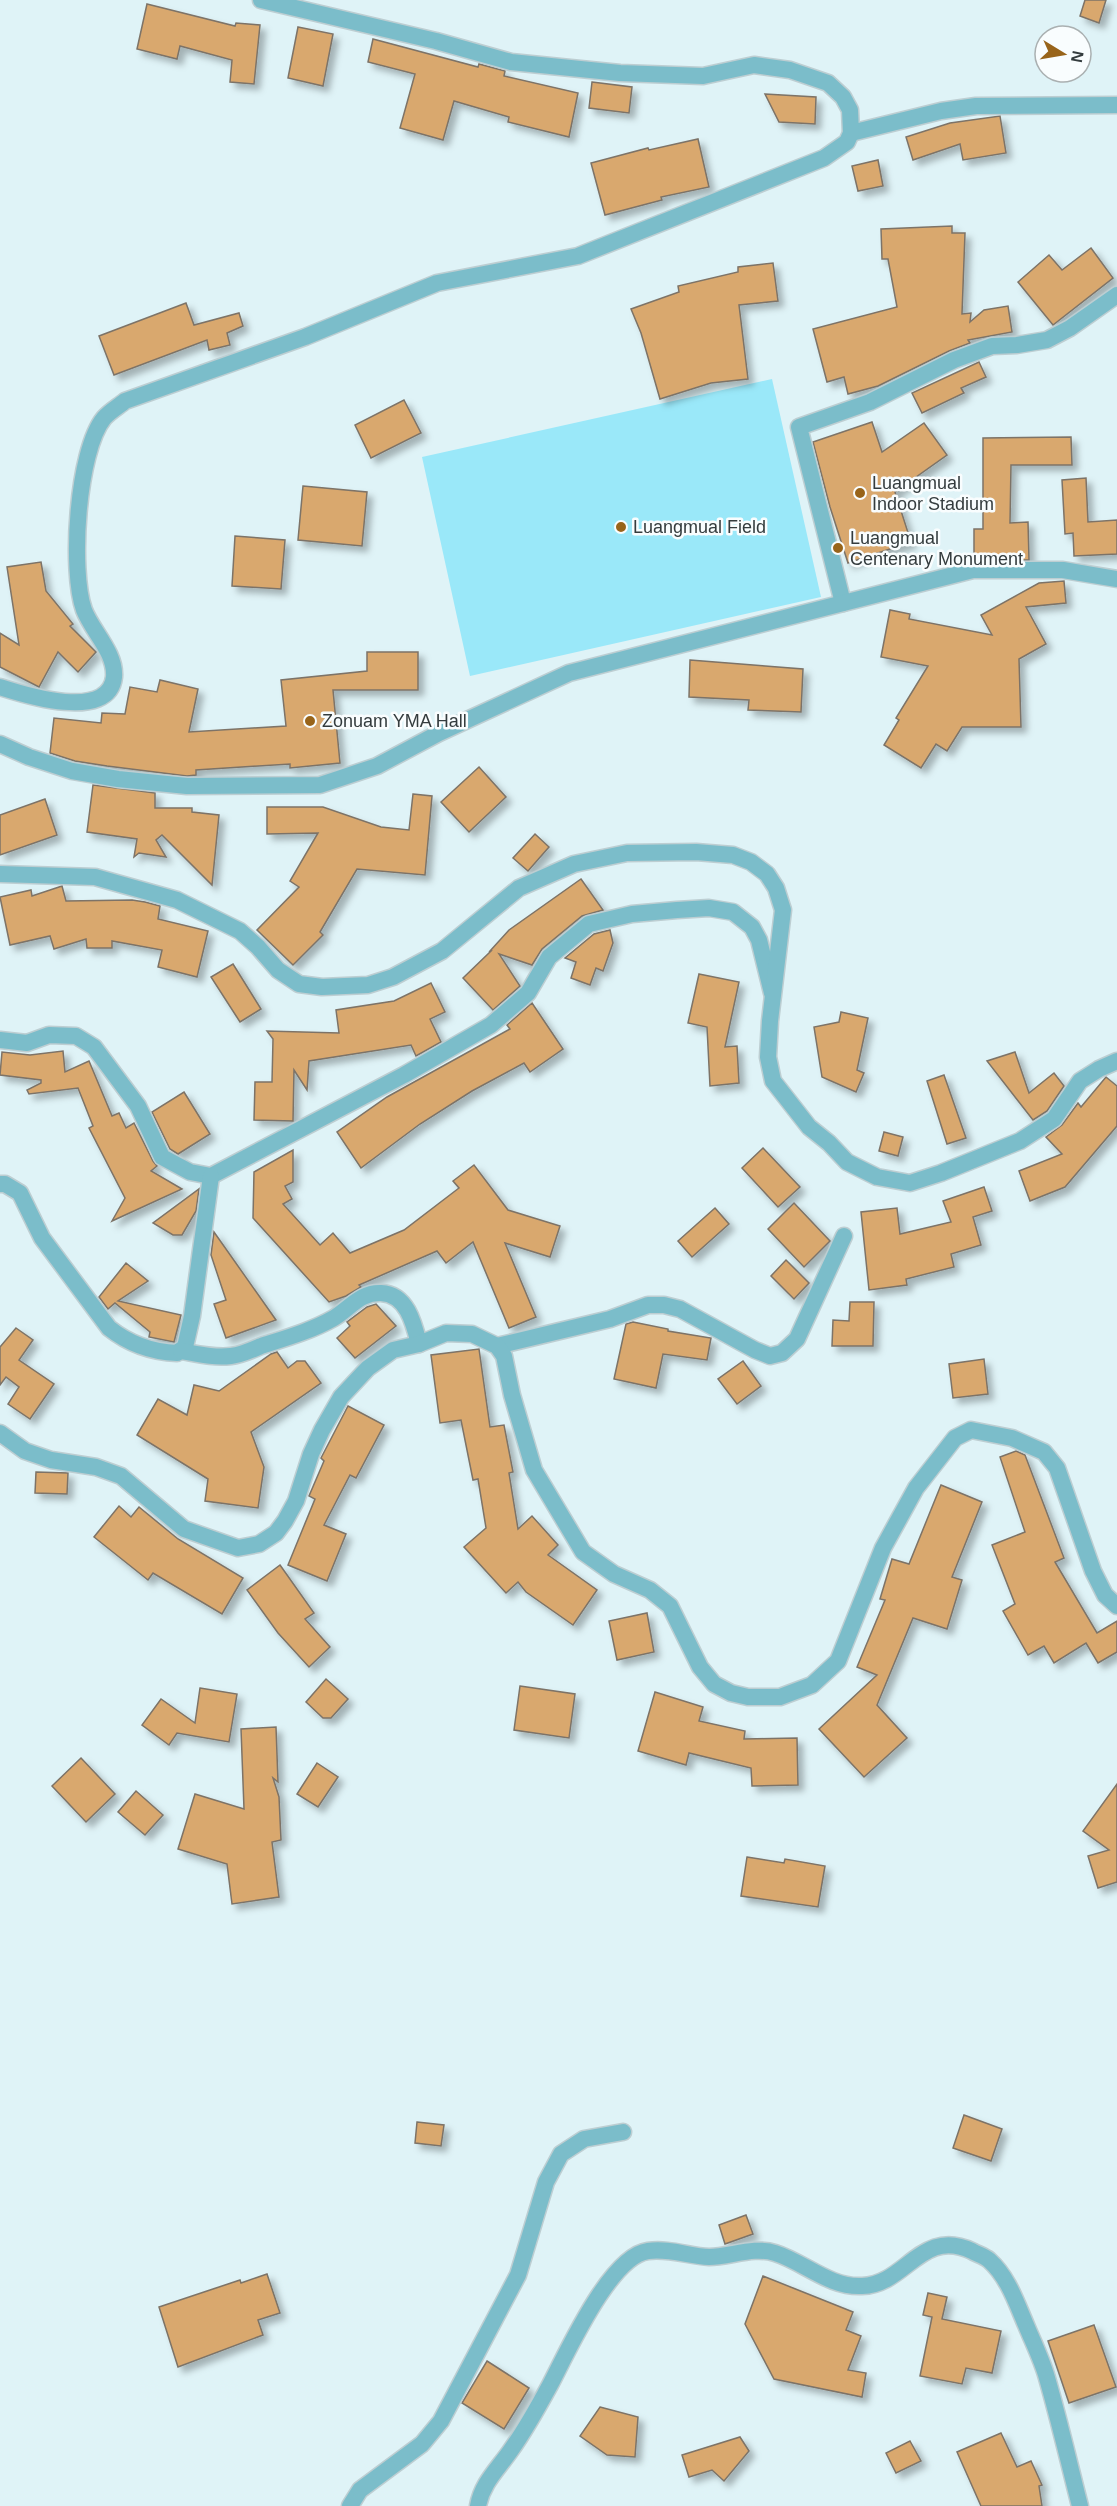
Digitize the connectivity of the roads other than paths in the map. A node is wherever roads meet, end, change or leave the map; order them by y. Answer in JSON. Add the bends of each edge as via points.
{"nodes":[{"id":1,"x":261,"y":0,"type":"edge"},
{"id":2,"x":1117,"y":105,"type":"edge"},
{"id":3,"x":851,"y":133,"type":"junction"},
{"id":4,"x":1117,"y":295,"type":"edge"},
{"id":5,"x":1117,"y":579,"type":"edge"},
{"id":6,"x":843,"y":603,"type":"junction"},
{"id":7,"x":0,"y":687,"type":"edge"},
{"id":8,"x":0,"y":744,"type":"edge"},
{"id":9,"x":0,"y":874,"type":"edge"},
{"id":10,"x":772,"y":993,"type":"junction"},
{"id":11,"x":0,"y":1040,"type":"edge"},
{"id":12,"x":1117,"y":1061,"type":"edge"},
{"id":13,"x":211,"y":1176,"type":"junction"},
{"id":14,"x":0,"y":1184,"type":"edge"},
{"id":15,"x":844,"y":1236,"type":"dead end"},
{"id":16,"x":419,"y":1344,"type":"junction"},
{"id":17,"x":497,"y":1346,"type":"junction"},
{"id":18,"x":181,"y":1351,"type":"junction"},
{"id":19,"x":0,"y":1432,"type":"edge"},
{"id":20,"x":1117,"y":1606,"type":"edge"},
{"id":21,"x":622,"y":2132,"type":"dead end"},
{"id":22,"x":350,"y":2506,"type":"edge"},
{"id":23,"x":478,"y":2506,"type":"edge"},
{"id":24,"x":1080,"y":2506,"type":"edge"}],
"edges":[{"from":1,"to":3,"type":"street","via":[[511,62],[620,73],[703,76],[754,65],[790,70],[828,83],[843,97],[850,110]]},
{"from":2,"to":3,"type":"street","via":[[976,106]]},
{"from":3,"to":7,"type":"street","via":[[847,142],[824,158],[578,256],[437,283],[305,337],[126,401],[104,418],[93,441],[82,483],[76,532],[80,594],[92,628],[111,660],[114,678],[105,694],[90,701],[69,703]]},
{"from":4,"to":6,"type":"street","via":[[1047,340],[992,346],[954,360],[870,402],[799,427]]},
{"from":5,"to":6,"type":"street","via":[[1063,570],[973,570]]},
{"from":6,"to":8,"type":"street","via":[[569,673],[377,765],[320,785],[187,786],[118,779],[72,771]]},
{"from":9,"to":10,"type":"street","via":[[95,877],[177,900],[240,931],[278,970],[299,984],[322,987],[368,985],[393,977],[442,951],[519,888],[574,864],[627,853],[733,855],[767,874],[783,910]]},
{"from":10,"to":12,"type":"street","via":[[768,1057],[773,1081],[809,1127],[847,1162],[877,1177],[910,1183],[1020,1141],[1054,1119],[1080,1082]]},
{"from":10,"to":13,"type":"street","via":[[759,940],[752,927],[733,912],[710,908],[677,910],[589,924],[549,957],[528,993],[491,1025]]},
{"from":11,"to":13,"type":"street","via":[[27,1043],[49,1035],[76,1036],[94,1047],[138,1106],[162,1157],[190,1172]]},
{"from":13,"to":18,"type":"street","via":[[192,1316]]},
{"from":14,"to":18,"type":"street","via":[[20,1193],[42,1238],[123,1340],[171,1353]]},
{"from":15,"to":17,"type":"street","via":[[797,1339],[782,1353],[770,1356],[755,1350],[680,1309],[664,1305],[648,1305],[610,1319]]},
{"from":16,"to":17,"type":"street","via":[[446,1333],[472,1334]]},
{"from":16,"to":18,"type":"street","via":[[413,1320],[404,1306],[384,1293],[358,1299],[315,1328],[234,1356],[212,1357]]},
{"from":16,"to":19,"type":"street","via":[[393,1350],[368,1368],[341,1397],[311,1454],[296,1501],[276,1533],[259,1544],[238,1548],[184,1529],[121,1476],[25,1451]]},
{"from":17,"to":20,"type":"street","via":[[504,1356],[534,1470],[583,1552],[614,1574],[650,1590],[670,1606],[700,1667],[714,1684],[730,1693],[780,1697],[812,1684],[838,1661],[883,1548],[916,1488],[955,1438],[971,1430],[1012,1438],[1044,1452],[1057,1468],[1093,1572]]},
{"from":21,"to":22,"type":"street","via":[[584,2139],[561,2154],[546,2182],[518,2275],[441,2421],[422,2444],[360,2490]]},
{"from":23,"to":24,"type":"street","via":[[488,2479],[536,2413],[586,2315],[630,2258],[646,2251],[708,2257],[772,2251],[819,2276],[860,2287],[879,2284],[918,2255],[938,2246],[962,2247],[988,2258],[1009,2285],[1046,2375]]}]}
